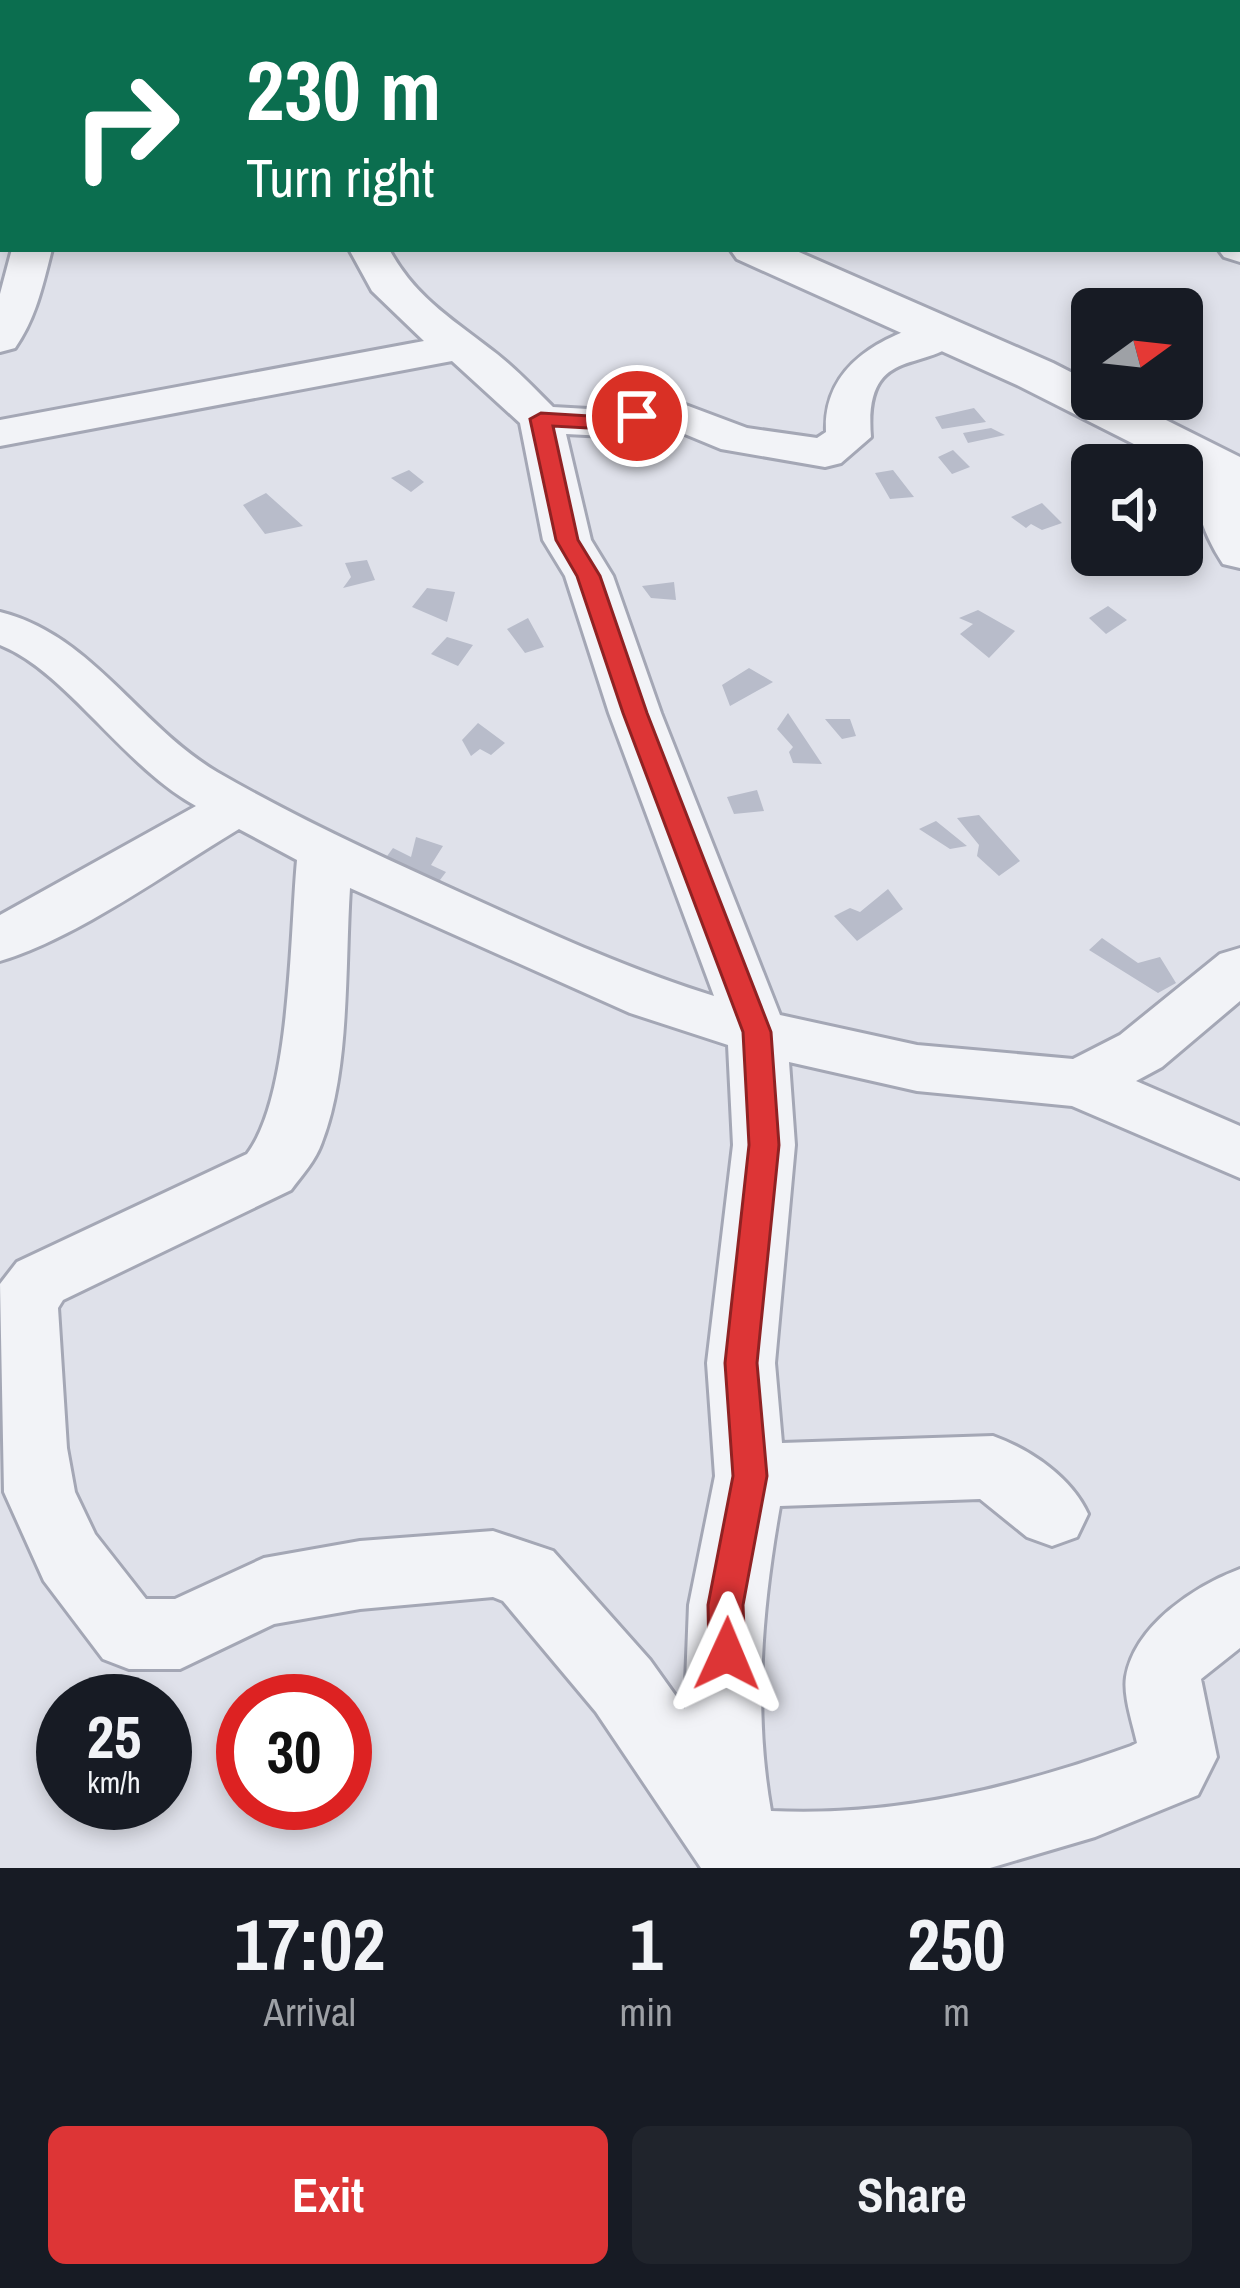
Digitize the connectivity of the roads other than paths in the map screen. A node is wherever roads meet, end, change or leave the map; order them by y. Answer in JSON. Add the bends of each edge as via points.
{"nodes":[{"id":1,"x":31,"y":252,"type":"edge"},
{"id":2,"x":371,"y":252,"type":"edge"},
{"id":3,"x":761,"y":252,"type":"edge"},
{"id":4,"x":944,"y":332,"type":"junction"},
{"id":5,"x":0,"y":339,"type":"edge"},
{"id":6,"x":458,"y":347,"type":"junction"},
{"id":7,"x":541,"y":419,"type":"junction"},
{"id":8,"x":0,"y":433,"type":"edge"},
{"id":9,"x":1230,"y":471,"type":"edge"},
{"id":10,"x":1240,"y":554,"type":"edge"},
{"id":11,"x":0,"y":628,"type":"edge"},
{"id":12,"x":236,"y":806,"type":"junction"},
{"id":13,"x":325,"y":850,"type":"junction"},
{"id":14,"x":0,"y":940,"type":"edge"},
{"id":15,"x":1240,"y":969,"type":"edge"},
{"id":16,"x":757,"y":1032,"type":"junction"},
{"id":17,"x":1080,"y":1083,"type":"junction"},
{"id":18,"x":1240,"y":1153,"type":"edge"},
{"id":19,"x":750,"y":1476,"type":"junction"},
{"id":20,"x":1052,"y":1514,"type":"dead end"},
{"id":21,"x":1240,"y":1603,"type":"edge"},
{"id":22,"x":740,"y":1859,"type":"edge"}],
"edges":[{"from":1,"to":5,"type":"street"},
{"from":2,"to":6,"type":"street","via":[[386,282]]},
{"from":3,"to":4,"type":"street"},
{"from":4,"to":7,"type":"street","via":[[855,380],[844,408],[849,437],[825,453],[736,440],[668,411],[606,423]]},
{"from":4,"to":9,"type":"street"},
{"from":6,"to":7,"type":"street"},
{"from":6,"to":8,"type":"street"},
{"from":7,"to":16,"type":"street","via":[[567,540],[589,576]]},
{"from":9,"to":10,"type":"street","via":[[1222,516]]},
{"from":11,"to":12,"type":"street","via":[[28,638],[151,749]]},
{"from":12,"to":13,"type":"street"},
{"from":12,"to":14,"type":"street"},
{"from":13,"to":16,"type":"street","via":[[630,989]]},
{"from":13,"to":22,"type":"street","via":[[308,1064],[292,1141],[268,1172],[40,1281],[23,1302],[34,1470],[56,1536],[129,1634],[180,1634],[264,1592],[360,1575],[494,1564],[527,1575],[623,1687]]},
{"from":15,"to":17,"type":"street","via":[[1142,1051]]},
{"from":16,"to":17,"type":"street","via":[[917,1068]]},
{"from":16,"to":19,"type":"street","via":[[764,1145],[741,1363]]},
{"from":17,"to":18,"type":"street"},
{"from":19,"to":20,"type":"street","via":[[993,1467]]},
{"from":19,"to":22,"type":"street","via":[[726,1605],[722,1754]]},
{"from":21,"to":22,"type":"street","via":[[1172,1656],[1163,1679],[1178,1757],[1170,1768],[1091,1803],[978,1832]]}]}
